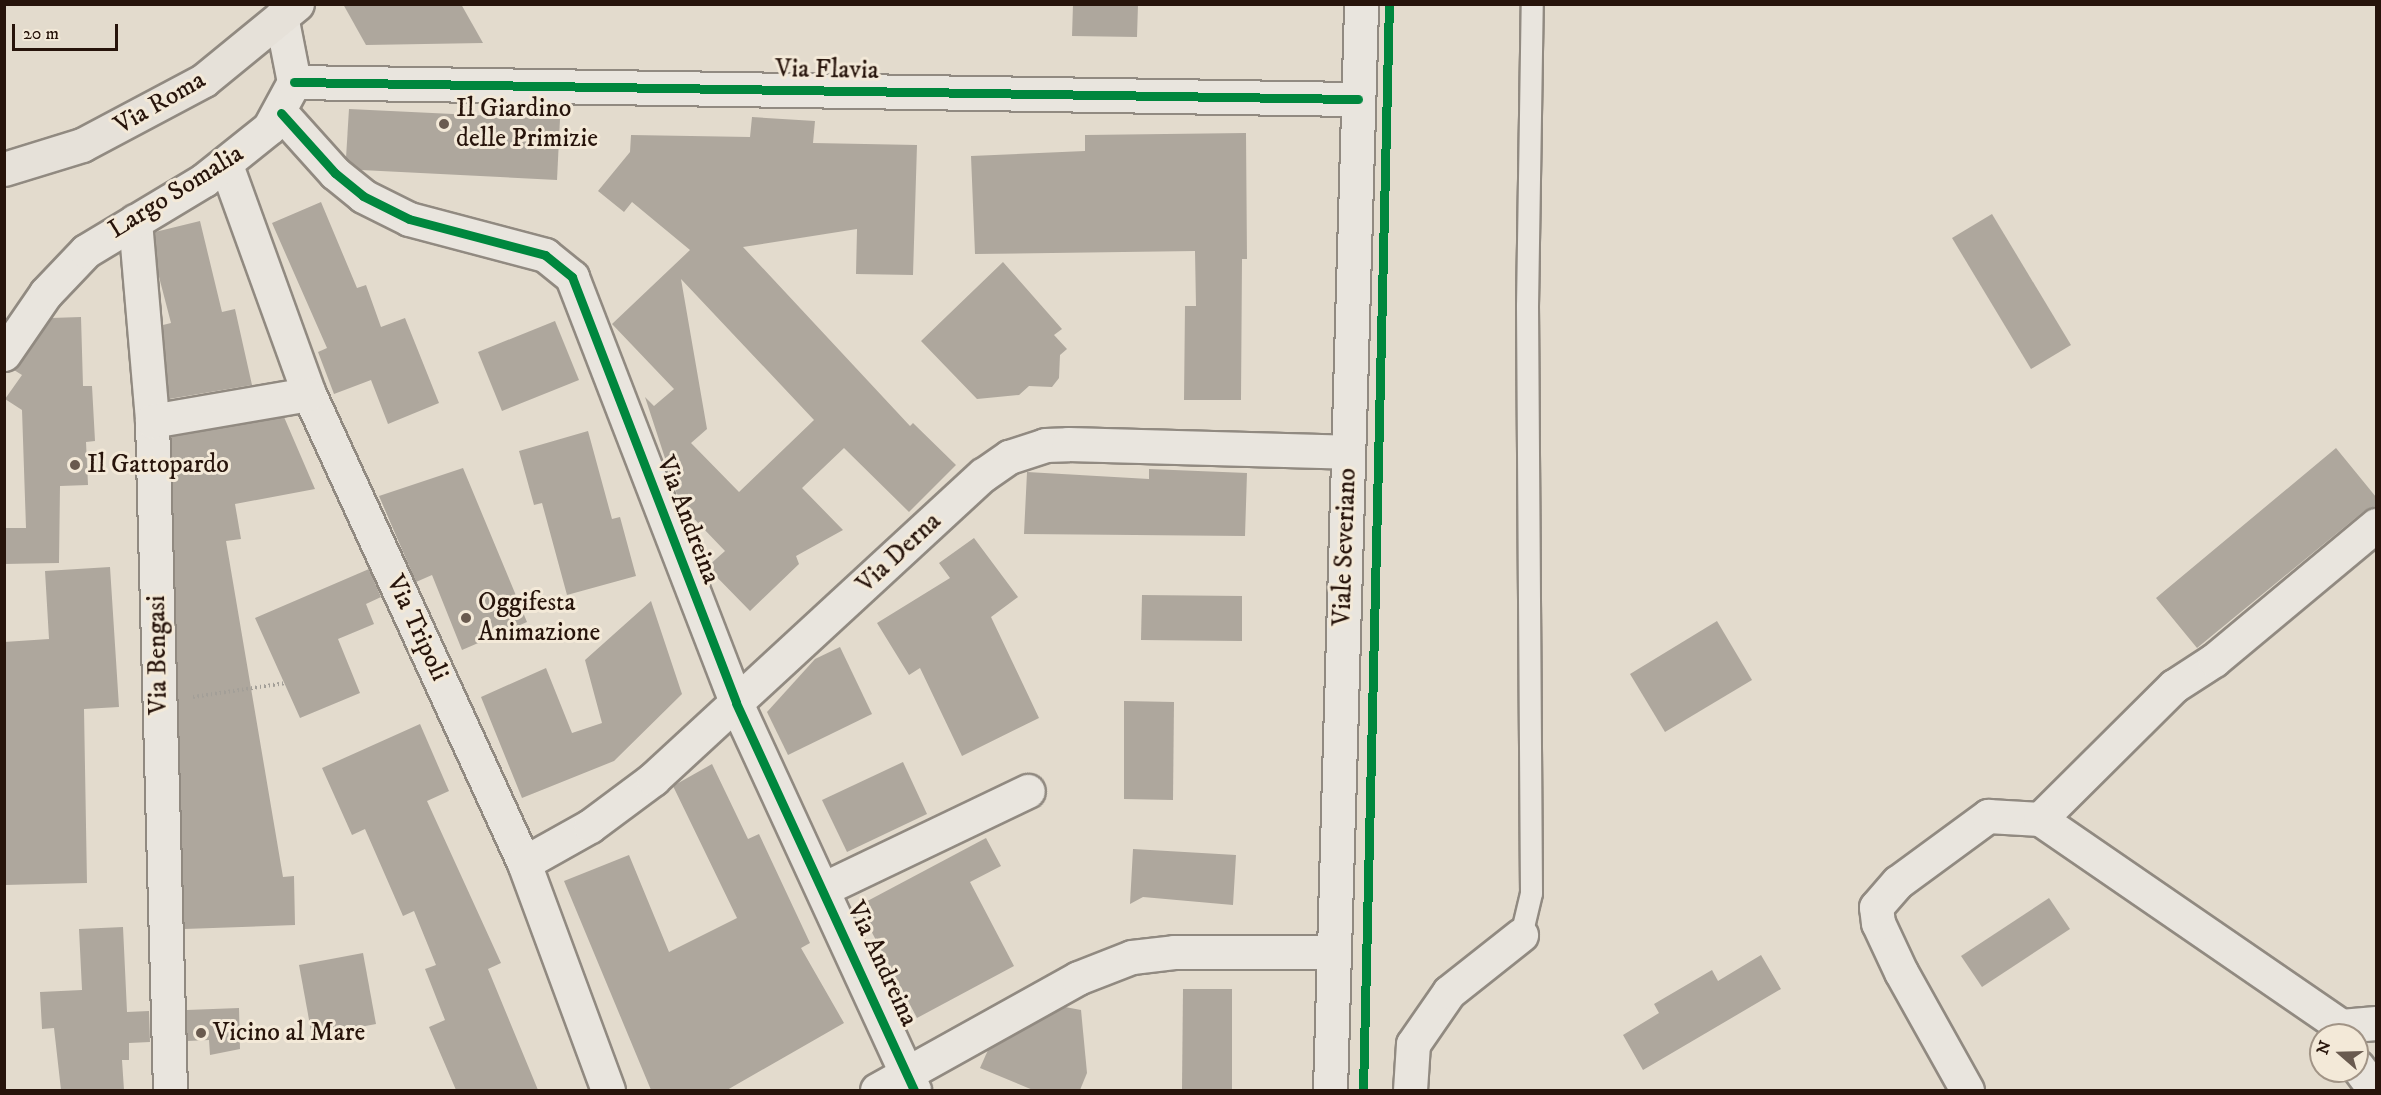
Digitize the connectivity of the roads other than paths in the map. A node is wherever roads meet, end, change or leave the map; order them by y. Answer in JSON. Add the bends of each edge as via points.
{"nodes":[{"id":1,"x":1361,"y":4,"type":"edge"},
{"id":2,"x":1532,"y":4,"type":"edge"},
{"id":3,"x":289,"y":10,"type":"edge"},
{"id":4,"x":294,"y":82,"type":"junction"},
{"id":5,"x":1358,"y":99,"type":"junction"},
{"id":6,"x":281,"y":113,"type":"junction"},
{"id":7,"x":226,"y":165,"type":"junction"},
{"id":8,"x":4,"y":169,"type":"edge"},
{"id":9,"x":135,"y":221,"type":"junction"},
{"id":10,"x":4,"y":354,"type":"edge"},
{"id":11,"x":309,"y":394,"type":"junction"},
{"id":12,"x":152,"y":421,"type":"junction"},
{"id":13,"x":1348,"y":452,"type":"junction"},
{"id":14,"x":2376,"y":525,"type":"edge"},
{"id":15,"x":736,"y":703,"type":"junction"},
{"id":16,"x":1028,"y":791,"type":"dead end"},
{"id":17,"x":2040,"y":819,"type":"junction"},
{"id":18,"x":524,"y":863,"type":"junction"},
{"id":19,"x":823,"y":889,"type":"junction"},
{"id":20,"x":1521,"y":935,"type":"joint"},
{"id":21,"x":1333,"y":952,"type":"junction"},
{"id":22,"x":2333,"y":1023,"type":"edge"},
{"id":23,"x":912,"y":1082,"type":"edge"},
{"id":24,"x":170,"y":1090,"type":"edge"},
{"id":25,"x":608,"y":1090,"type":"edge"},
{"id":26,"x":877,"y":1090,"type":"edge"},
{"id":27,"x":1330,"y":1090,"type":"edge"},
{"id":28,"x":1410,"y":1090,"type":"edge"},
{"id":29,"x":1967,"y":1090,"type":"edge"}],
"edges":[{"from":1,"to":5,"type":"street","name":"Viale Severiano"},
{"from":2,"to":20,"type":"lane","via":[[1527,306],[1531,893]]},
{"from":3,"to":4,"type":"street"},
{"from":3,"to":8,"type":"main road","name":"Via Roma","via":[[204,80],[82,145]]},
{"from":4,"to":5,"type":"street","name":"Via Flavia"},
{"from":4,"to":6,"type":"street","name":"Largo Somalia"},
{"from":5,"to":13,"type":"street","name":"Viale Severiano"},
{"from":6,"to":7,"type":"street","name":"Largo Somalia"},
{"from":6,"to":15,"type":"street","name":"Via Andreina","via":[[348,186],[377,204],[445,230],[545,255],[566,268]]},
{"from":7,"to":9,"type":"street","name":"Largo Somalia"},
{"from":7,"to":11,"type":"street","name":"Via Tripoli"},
{"from":9,"to":10,"type":"street","name":"Largo Somalia","via":[[72,263]]},
{"from":9,"to":12,"type":"street","name":"Via Bengasi"},
{"from":11,"to":12,"type":"street"},
{"from":11,"to":18,"type":"street","name":"Via Tripoli"},
{"from":12,"to":24,"type":"street","name":"Via Bengasi"},
{"from":13,"to":15,"type":"street","name":"Via Derna","via":[[1068,444],[1018,453],[983,475]]},
{"from":13,"to":21,"type":"street","name":"Viale Severiano"},
{"from":14,"to":17,"type":"street","via":[[2214,660],[2175,686]]},
{"from":15,"to":18,"type":"street","name":"Via Derna","via":[[628,799],[576,836]]},
{"from":15,"to":19,"type":"street","name":"Via Andreina"},
{"from":16,"to":19,"type":"street"},
{"from":17,"to":22,"type":"street"},
{"from":17,"to":29,"type":"street","via":[[1988,816],[1898,882],[1876,907],[1878,923],[1901,972]]},
{"from":18,"to":25,"type":"street","name":"Via Tripoli"},
{"from":19,"to":23,"type":"street","name":"Via Andreina"},
{"from":20,"to":28,"type":"street","via":[[1449,992],[1413,1044]]},
{"from":21,"to":23,"type":"street","via":[[1174,952],[1132,957],[1067,983]]},
{"from":21,"to":27,"type":"street","name":"Viale Severiano"},
{"from":23,"to":26,"type":"street"}]}
